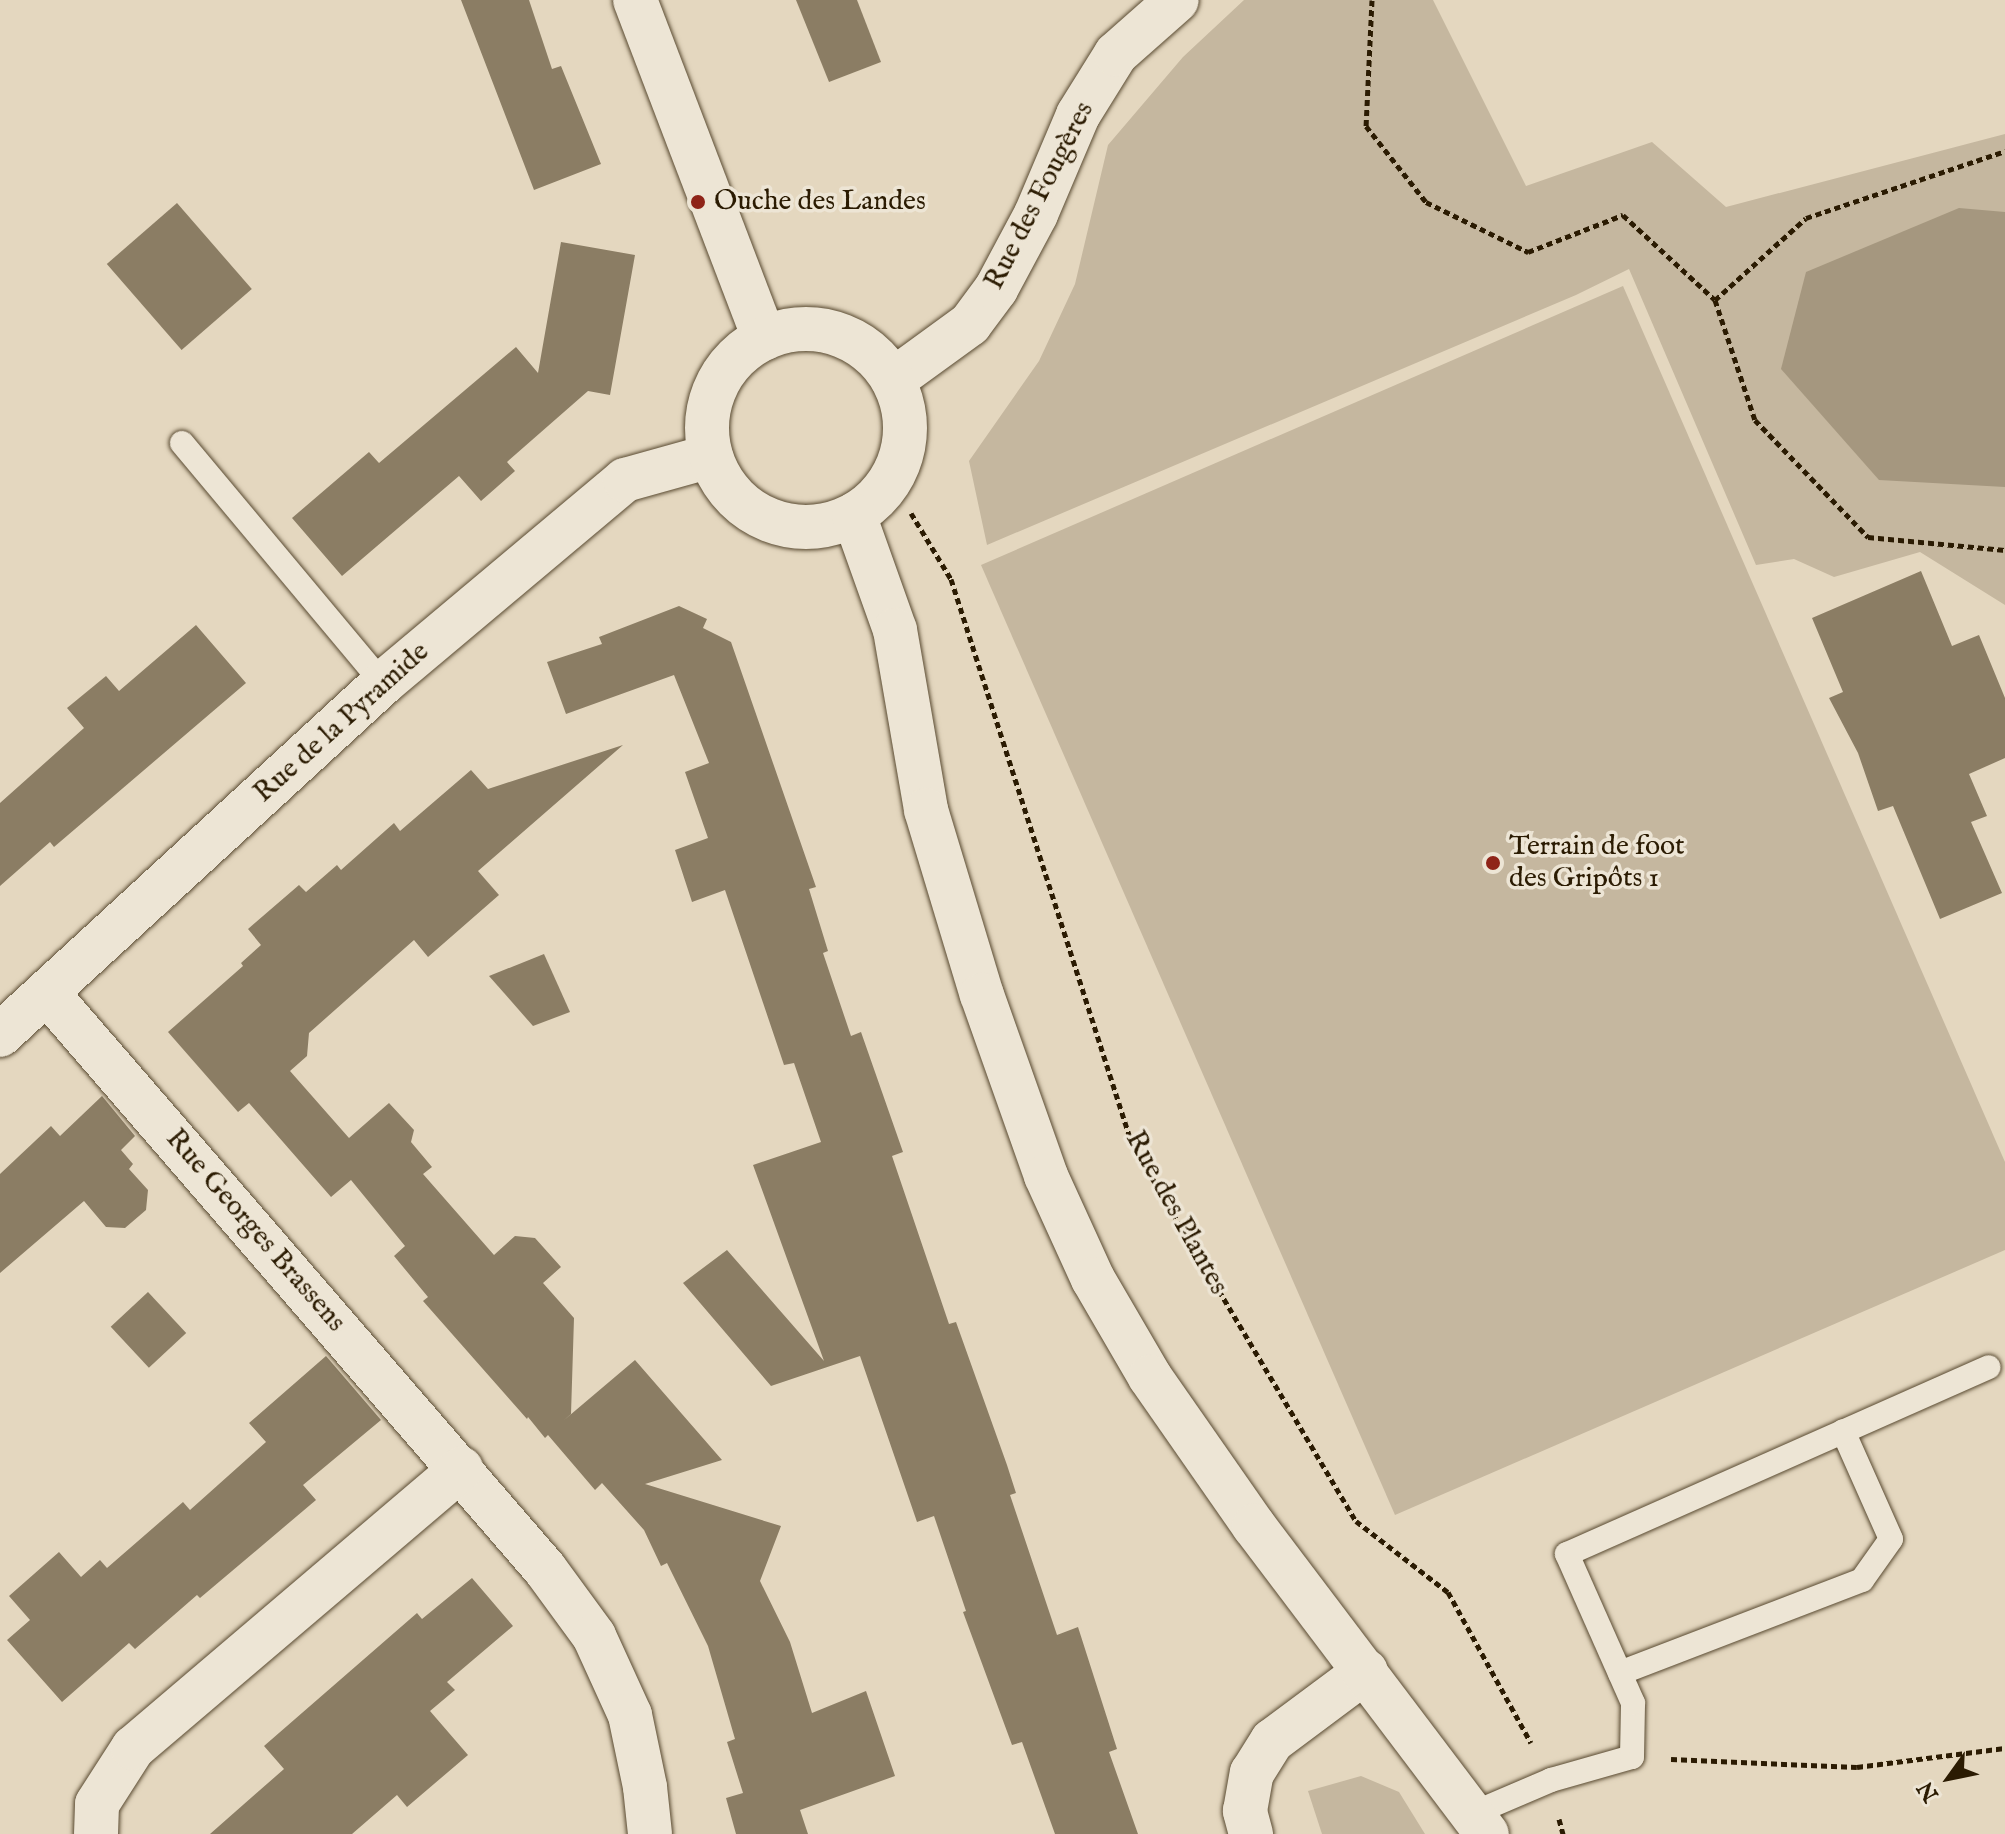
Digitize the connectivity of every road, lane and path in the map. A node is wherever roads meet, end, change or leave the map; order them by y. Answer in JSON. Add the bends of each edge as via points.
{"nodes":[{"id":1,"x":635,"y":0,"type":"edge"},
{"id":2,"x":1177,"y":0,"type":"edge"},
{"id":3,"x":1372,"y":0,"type":"edge"},
{"id":4,"x":2005,"y":151,"type":"edge"},
{"id":5,"x":1715,"y":300,"type":"junction"},
{"id":6,"x":764,"y":338,"type":"junction"},
{"id":7,"x":893,"y":380,"type":"junction"},
{"id":8,"x":182,"y":443,"type":"dead end"},
{"id":9,"x":711,"y":456,"type":"junction"},
{"id":10,"x":891,"y":479,"type":"junction"},
{"id":11,"x":854,"y":515,"type":"junction"},
{"id":12,"x":2005,"y":550,"type":"edge"},
{"id":13,"x":383,"y":683,"type":"junction"},
{"id":14,"x":48,"y":994,"type":"junction"},
{"id":15,"x":0,"y":1035,"type":"edge"},
{"id":16,"x":1988,"y":1367,"type":"dead end"},
{"id":17,"x":1843,"y":1431,"type":"junction"},
{"id":18,"x":461,"y":1469,"type":"junction"},
{"id":19,"x":1366,"y":1671,"type":"junction"},
{"id":20,"x":1620,"y":1673,"type":"junction"},
{"id":21,"x":2005,"y":1748,"type":"edge"},
{"id":22,"x":1632,"y":1757,"type":"junction"},
{"id":23,"x":1551,"y":1780,"type":"junction"},
{"id":24,"x":1480,"y":1823,"type":"edge"},
{"id":25,"x":96,"y":1834,"type":"edge"},
{"id":26,"x":650,"y":1834,"type":"edge"},
{"id":27,"x":1251,"y":1834,"type":"edge"},
{"id":28,"x":1563,"y":1834,"type":"edge"}],
"edges":[{"from":1,"to":6,"type":"street"},
{"from":2,"to":7,"type":"street","name":"Rue des Fougères","via":[[1116,54],[1093,90],[1036,214],[996,289],[970,324]]},
{"from":3,"to":5,"type":"path","via":[[1366,126],[1426,202],[1528,252],[1623,215]]},
{"from":4,"to":5,"type":"path","via":[[1806,218]]},
{"from":5,"to":12,"type":"path","via":[[1755,420],[1868,537]]},
{"from":6,"to":7,"type":"street","via":[[787,330],[843,335],[873,354]]},
{"from":6,"to":9,"type":"street","via":[[726,369],[713,393]]},
{"from":7,"to":10,"type":"street","via":[[904,411],[905,437]]},
{"from":8,"to":13,"type":"lane"},
{"from":9,"to":11,"type":"street","via":[[731,493],[772,521],[816,527]]},
{"from":9,"to":13,"type":"street","name":"Rue de la Pyramide","via":[[625,480]]},
{"from":10,"to":11,"type":"street"},
{"from":10,"to":23,"type":"path","name":"Rue des Plantes","via":[[951,579],[1132,1144],[1356,1521],[1448,1592]]},
{"from":11,"to":19,"type":"street","via":[[895,630],[926,810],[982,995],[1046,1176],[1093,1279],[1150,1377],[1254,1526]]},
{"from":13,"to":14,"type":"street","name":"Rue de la Pyramide"},
{"from":14,"to":15,"type":"street","name":"Rue de la Pyramide"},
{"from":14,"to":18,"type":"street","name":"Rue Georges Brassens"},
{"from":16,"to":17,"type":"lane"},
{"from":17,"to":20,"type":"lane","via":[[1891,1539],[1862,1580]]},
{"from":17,"to":20,"type":"lane","via":[[1567,1554]]},
{"from":18,"to":25,"type":"street","via":[[133,1748],[97,1804]]},
{"from":18,"to":26,"type":"street","name":"Rue Georges Brassens","via":[[594,1636],[630,1715]]},
{"from":19,"to":24,"type":"street"},
{"from":19,"to":27,"type":"street","via":[[1272,1741],[1252,1773],[1245,1811]]},
{"from":20,"to":22,"type":"lane","via":[[1633,1703]]},
{"from":21,"to":22,"type":"path","via":[[1857,1767]]},
{"from":22,"to":23,"type":"lane"},
{"from":23,"to":24,"type":"lane"},
{"from":23,"to":28,"type":"path","name":"Rue des Plantes"}]}
